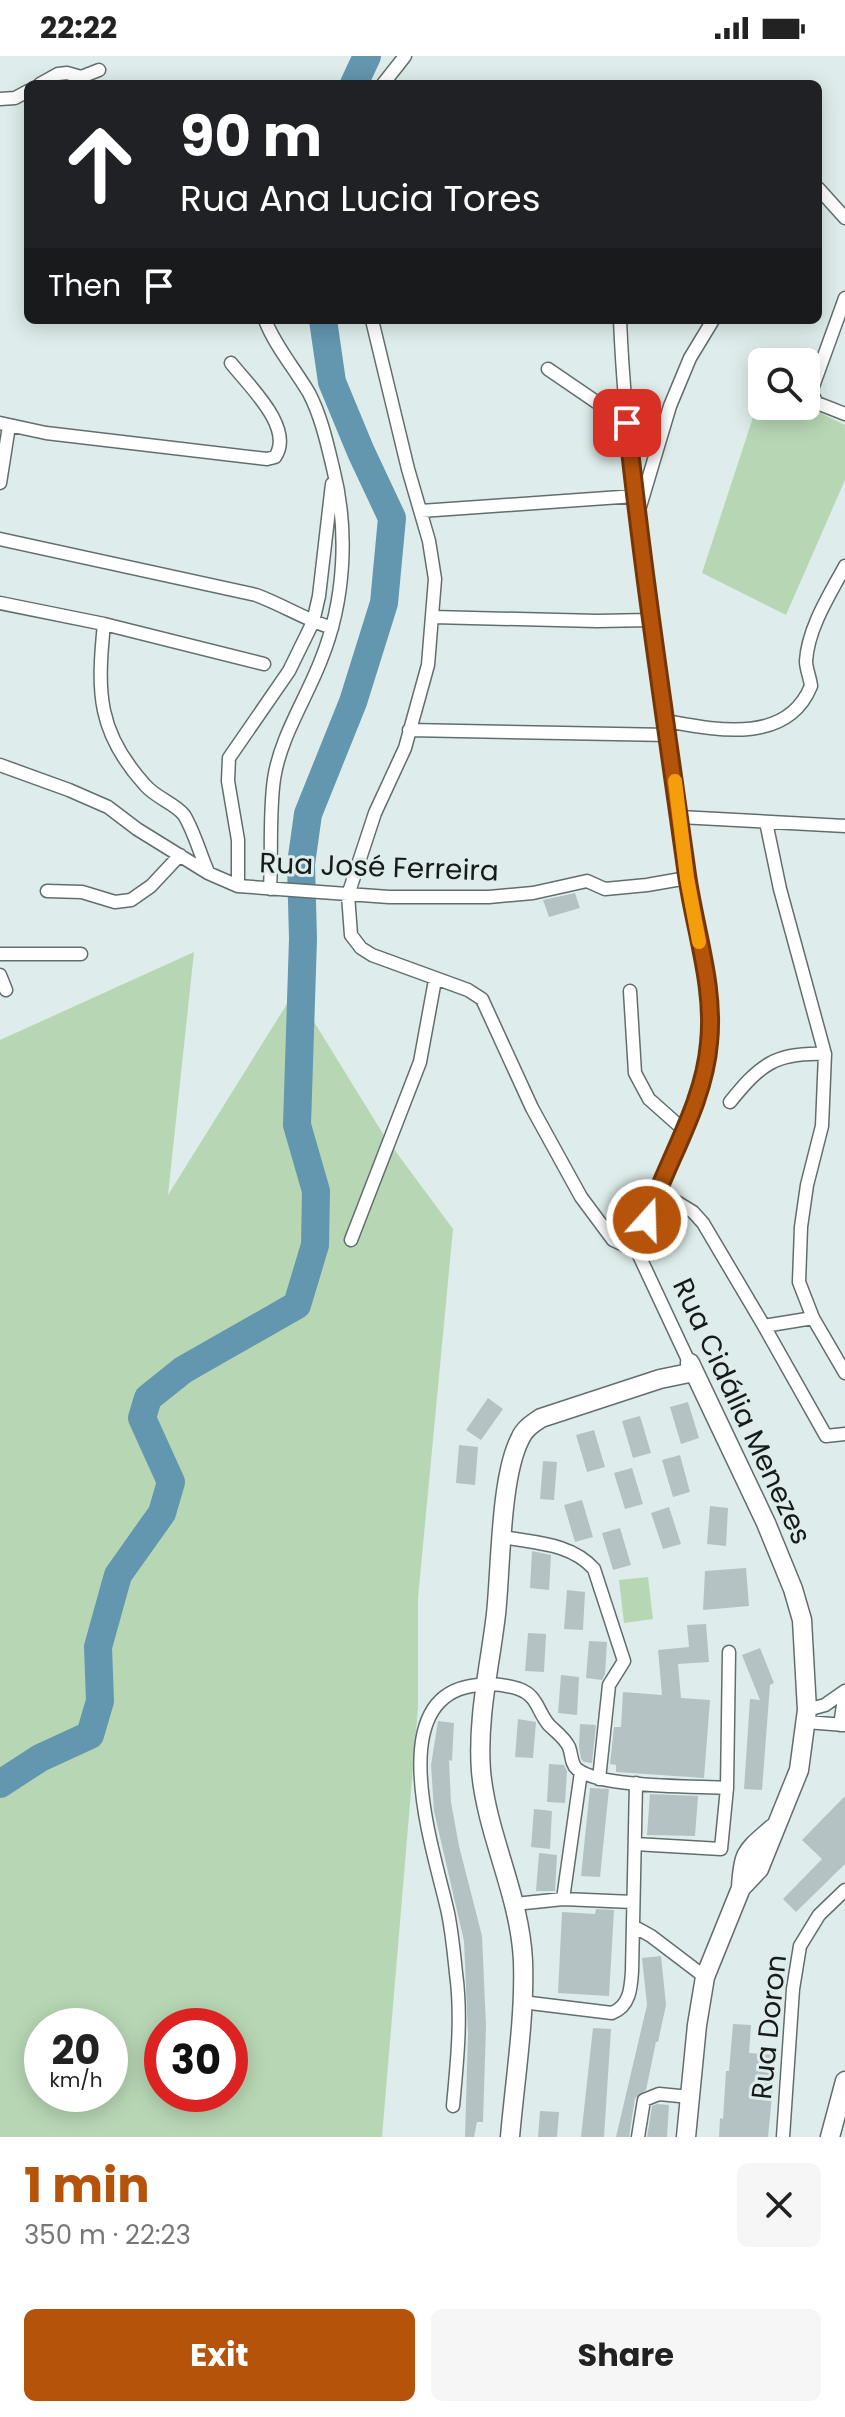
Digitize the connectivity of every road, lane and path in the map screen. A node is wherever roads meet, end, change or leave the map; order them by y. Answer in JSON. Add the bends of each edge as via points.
{"nodes":[{"id":1,"x":405,"y":56,"type":"edge"},
{"id":2,"x":99,"y":70,"type":"dead end"},
{"id":3,"x":47,"y":80,"type":"edge"},
{"id":4,"x":386,"y":80,"type":"edge"},
{"id":5,"x":24,"y":93,"type":"edge"},
{"id":6,"x":0,"y":99,"type":"edge"},
{"id":7,"x":822,"y":192,"type":"edge"},
{"id":8,"x":845,"y":218,"type":"edge"},
{"id":9,"x":845,"y":298,"type":"edge"},
{"id":10,"x":267,"y":324,"type":"edge"},
{"id":11,"x":373,"y":324,"type":"edge"},
{"id":12,"x":620,"y":324,"type":"edge"},
{"id":13,"x":711,"y":324,"type":"edge"},
{"id":14,"x":231,"y":363,"type":"dead end"},
{"id":15,"x":548,"y":369,"type":"dead end"},
{"id":16,"x":845,"y":414,"type":"edge"},
{"id":17,"x":627,"y":423,"type":"junction"},
{"id":18,"x":4,"y":424,"type":"edge"},
{"id":19,"x":334,"y":470,"type":"junction"},
{"id":20,"x":0,"y":483,"type":"edge"},
{"id":21,"x":635,"y":496,"type":"junction"},
{"id":22,"x":421,"y":511,"type":"junction"},
{"id":23,"x":637,"y":518,"type":"junction"},
{"id":24,"x":0,"y":539,"type":"edge"},
{"id":25,"x":845,"y":566,"type":"edge"},
{"id":26,"x":0,"y":603,"type":"edge"},
{"id":27,"x":433,"y":617,"type":"junction"},
{"id":28,"x":650,"y":620,"type":"junction"},
{"id":29,"x":313,"y":622,"type":"junction"},
{"id":30,"x":104,"y":624,"type":"junction"},
{"id":31,"x":332,"y":628,"type":"junction"},
{"id":32,"x":264,"y":664,"type":"dead end"},
{"id":33,"x":668,"y":728,"type":"junction"},
{"id":34,"x":409,"y":730,"type":"junction"},
{"id":35,"x":0,"y":765,"type":"edge"},
{"id":36,"x":680,"y":817,"type":"junction"},
{"id":37,"x":766,"y":822,"type":"junction"},
{"id":38,"x":845,"y":826,"type":"edge"},
{"id":39,"x":180,"y":855,"type":"junction"},
{"id":40,"x":208,"y":873,"type":"junction"},
{"id":41,"x":687,"y":878,"type":"junction"},
{"id":42,"x":238,"y":886,"type":"junction"},
{"id":43,"x":270,"y":889,"type":"junction"},
{"id":44,"x":47,"y":891,"type":"dead end"},
{"id":45,"x":348,"y":895,"type":"junction"},
{"id":46,"x":0,"y":954,"type":"edge"},
{"id":47,"x":81,"y":954,"type":"dead end"},
{"id":48,"x":0,"y":975,"type":"edge"},
{"id":49,"x":435,"y":980,"type":"junction"},
{"id":50,"x":6,"y":990,"type":"dead end"},
{"id":51,"x":630,"y":991,"type":"dead end"},
{"id":52,"x":825,"y":1054,"type":"junction"},
{"id":53,"x":730,"y":1102,"type":"dead end"},
{"id":54,"x":685,"y":1131,"type":"junction"},
{"id":55,"x":657,"y":1190,"type":"junction"},
{"id":56,"x":351,"y":1240,"type":"dead end"},
{"id":57,"x":637,"y":1251,"type":"junction"},
{"id":58,"x":813,"y":1318,"type":"junction"},
{"id":59,"x":764,"y":1326,"type":"junction"},
{"id":60,"x":692,"y":1367,"type":"junction"},
{"id":61,"x":845,"y":1373,"type":"edge"},
{"id":62,"x":845,"y":1434,"type":"edge"},
{"id":63,"x":503,"y":1537,"type":"junction"},
{"id":64,"x":729,"y":1652,"type":"dead end"},
{"id":65,"x":486,"y":1684,"type":"junction"},
{"id":66,"x":845,"y":1692,"type":"edge"},
{"id":67,"x":806,"y":1716,"type":"junction"},
{"id":68,"x":842,"y":1725,"type":"edge"},
{"id":69,"x":581,"y":1772,"type":"junction"},
{"id":70,"x":599,"y":1779,"type":"junction"},
{"id":71,"x":636,"y":1783,"type":"junction"},
{"id":72,"x":727,"y":1788,"type":"junction"},
{"id":73,"x":774,"y":1828,"type":"junction"},
{"id":74,"x":635,"y":1844,"type":"junction"},
{"id":75,"x":721,"y":1849,"type":"junction"},
{"id":76,"x":746,"y":1852,"type":"junction"},
{"id":77,"x":741,"y":1888,"type":"junction"},
{"id":78,"x":845,"y":1890,"type":"edge"},
{"id":79,"x":563,"y":1899,"type":"junction"},
{"id":80,"x":633,"y":1902,"type":"junction"},
{"id":81,"x":515,"y":1904,"type":"junction"},
{"id":82,"x":633,"y":1926,"type":"junction"},
{"id":83,"x":705,"y":1977,"type":"junction"},
{"id":84,"x":522,"y":2002,"type":"junction"},
{"id":85,"x":845,"y":2081,"type":"edge"},
{"id":86,"x":690,"y":2097,"type":"junction"},
{"id":87,"x":453,"y":2106,"type":"dead end"},
{"id":88,"x":510,"y":2137,"type":"edge"},
{"id":89,"x":638,"y":2137,"type":"edge"},
{"id":90,"x":686,"y":2137,"type":"edge"},
{"id":91,"x":783,"y":2137,"type":"edge"},
{"id":92,"x":830,"y":2137,"type":"edge"}],
"edges":[{"from":1,"to":4,"type":"street"},
{"from":2,"to":3,"type":"street"},
{"from":5,"to":6,"type":"street"},
{"from":7,"to":8,"type":"street"},
{"from":9,"to":16,"type":"street","via":[[811,392],[817,403]]},
{"from":10,"to":19,"type":"street","via":[[311,396]]},
{"from":11,"to":22,"type":"street"},
{"from":12,"to":17,"type":"street"},
{"from":13,"to":23,"type":"street","via":[[670,406]]},
{"from":14,"to":18,"type":"street","via":[[276,421],[280,441],[275,457]]},
{"from":15,"to":17,"type":"street"},
{"from":17,"to":21,"type":"street"},
{"from":18,"to":20,"type":"street"},
{"from":19,"to":29,"type":"street"},
{"from":19,"to":31,"type":"street","via":[[341,568]]},
{"from":21,"to":22,"type":"street"},
{"from":21,"to":23,"type":"street"},
{"from":22,"to":27,"type":"street","via":[[435,579]]},
{"from":23,"to":28,"type":"street"},
{"from":24,"to":29,"type":"street","via":[[256,595]]},
{"from":25,"to":33,"type":"street","via":[[809,645],[806,666],[811,686],[799,707],[765,728]]},
{"from":26,"to":30,"type":"street"},
{"from":27,"to":28,"type":"street"},
{"from":27,"to":34,"type":"street","via":[[428,665]]},
{"from":28,"to":33,"type":"street"},
{"from":29,"to":31,"type":"street"},
{"from":29,"to":42,"type":"street","via":[[289,671],[229,758]]},
{"from":30,"to":32,"type":"street"},
{"from":30,"to":40,"type":"street","via":[[99,678],[104,718],[134,772],[160,800],[183,814]]},
{"from":31,"to":43,"type":"street","via":[[274,779]]},
{"from":33,"to":34,"type":"street"},
{"from":33,"to":36,"type":"street"},
{"from":34,"to":45,"type":"street"},
{"from":35,"to":39,"type":"street","name":"Rua José Ferreira","via":[[108,807]]},
{"from":36,"to":37,"type":"street"},
{"from":36,"to":41,"type":"street"},
{"from":37,"to":38,"type":"street"},
{"from":37,"to":52,"type":"street"},
{"from":39,"to":40,"type":"street","name":"Rua José Ferreira"},
{"from":39,"to":44,"type":"street","via":[[131,900]]},
{"from":40,"to":42,"type":"street","name":"Rua José Ferreira"},
{"from":41,"to":45,"type":"street","name":"Rua José Ferreira","via":[[605,889],[587,881],[489,897]]},
{"from":41,"to":54,"type":"street","via":[[710,1024],[707,1060]]},
{"from":42,"to":43,"type":"street","name":"Rua José Ferreira"},
{"from":43,"to":45,"type":"street","name":"Rua José Ferreira"},
{"from":45,"to":49,"type":"street","via":[[354,942],[372,955]]},
{"from":46,"to":47,"type":"street"},
{"from":48,"to":50,"type":"street"},
{"from":49,"to":56,"type":"street","via":[[420,1062]]},
{"from":49,"to":57,"type":"street","via":[[468,990],[487,1006],[532,1108],[581,1197],[613,1240]]},
{"from":51,"to":54,"type":"street","via":[[635,1073],[649,1099]]},
{"from":52,"to":53,"type":"street","via":[[775,1059]]},
{"from":52,"to":58,"type":"street","via":[[822,1126],[807,1185],[799,1258],[799,1282]]},
{"from":54,"to":55,"type":"street"},
{"from":55,"to":57,"type":"street"},
{"from":55,"to":59,"type":"street","via":[[703,1223]]},
{"from":57,"to":60,"type":"street","name":"Rua Cidália Menezes"},
{"from":58,"to":59,"type":"street"},
{"from":58,"to":61,"type":"street"},
{"from":59,"to":62,"type":"street","via":[[826,1436]]},
{"from":60,"to":63,"type":"street","via":[[541,1418],[525,1430],[512,1467]]},
{"from":60,"to":67,"type":"street","name":"Rua Cidália Menezes","via":[[793,1589],[802,1620]]},
{"from":63,"to":65,"type":"street"},
{"from":63,"to":70,"type":"street","via":[[572,1550],[594,1569],[624,1661],[609,1685]]},
{"from":64,"to":72,"type":"street"},
{"from":65,"to":69,"type":"street","via":[[532,1697],[562,1735]]},
{"from":65,"to":81,"type":"street","via":[[481,1774]]},
{"from":65,"to":87,"type":"street","via":[[448,1694],[430,1713],[422,1736],[427,1825],[449,1916],[457,1978]]},
{"from":66,"to":67,"type":"street"},
{"from":66,"to":68,"type":"street"},
{"from":67,"to":68,"type":"street"},
{"from":67,"to":73,"type":"street","name":"Rua Cidália Menezes","via":[[799,1770]]},
{"from":69,"to":70,"type":"street"},
{"from":69,"to":79,"type":"street"},
{"from":70,"to":71,"type":"street"},
{"from":71,"to":72,"type":"street"},
{"from":71,"to":74,"type":"street"},
{"from":72,"to":75,"type":"street"},
{"from":73,"to":76,"type":"street","name":"Rua Cidália Menezes"},
{"from":73,"to":77,"type":"street","name":"Rua Cidália Menezes","via":[[759,1869]]},
{"from":74,"to":75,"type":"street"},
{"from":74,"to":80,"type":"street"},
{"from":75,"to":76,"type":"street"},
{"from":76,"to":77,"type":"street","name":"Rua Cidália Menezes"},
{"from":77,"to":83,"type":"street","name":"Rua Cidália Menezes"},
{"from":78,"to":91,"type":"street","name":"Rua Doron","via":[[819,1915],[800,1946]]},
{"from":79,"to":80,"type":"street"},
{"from":79,"to":81,"type":"street"},
{"from":80,"to":82,"type":"street"},
{"from":81,"to":84,"type":"street"},
{"from":82,"to":83,"type":"street"},
{"from":82,"to":84,"type":"street","via":[[631,1989],[619,2010]]},
{"from":83,"to":86,"type":"street","name":"Rua Cidália Menezes"},
{"from":84,"to":88,"type":"street"},
{"from":85,"to":92,"type":"street"},
{"from":86,"to":89,"type":"street","via":[[659,2094],[644,2100]]},
{"from":86,"to":90,"type":"street","name":"Rua Cidália Menezes"}]}
